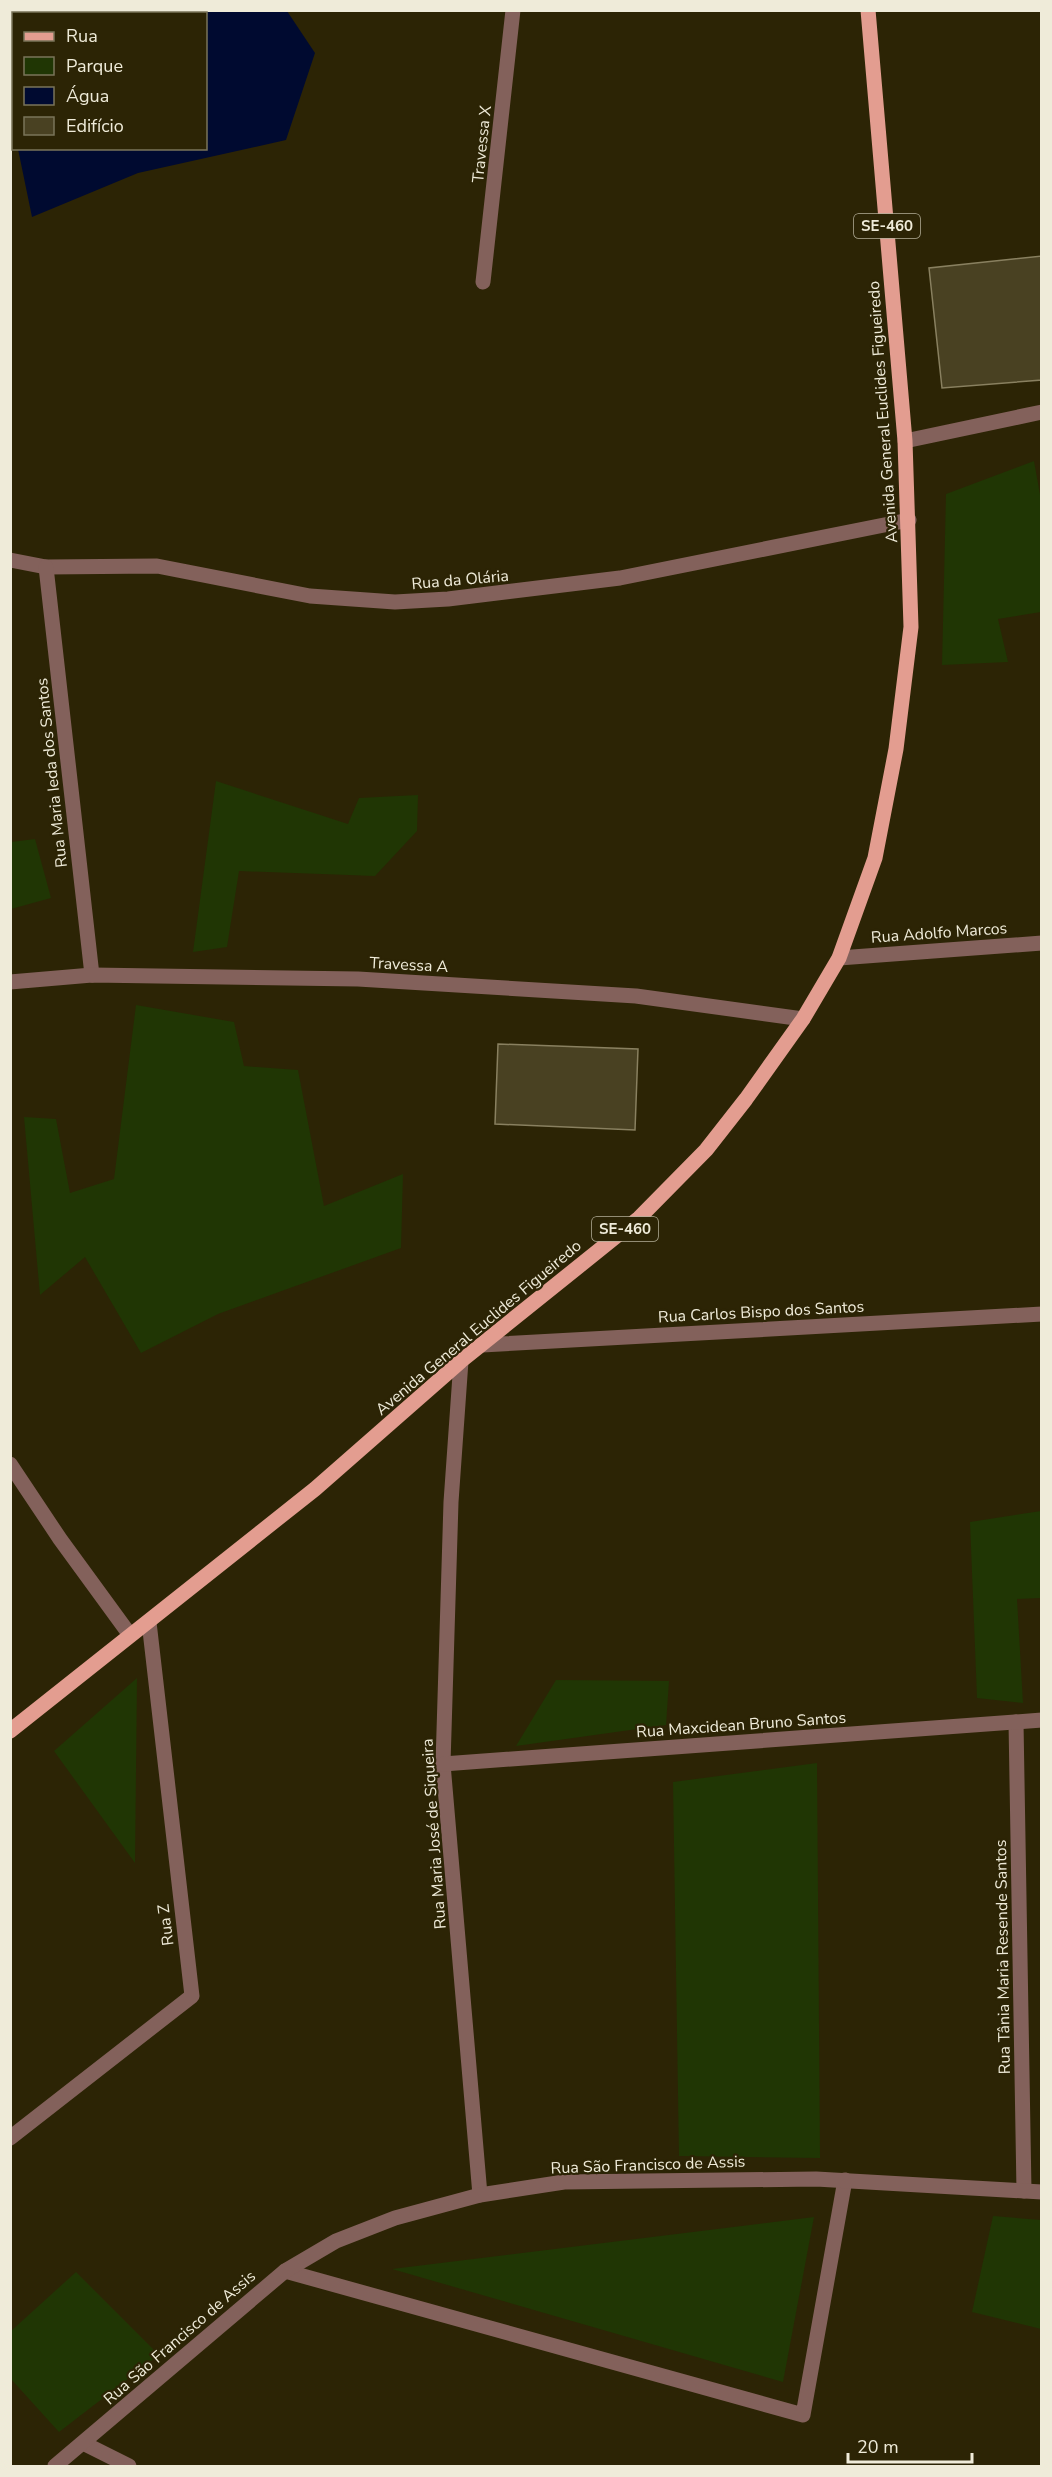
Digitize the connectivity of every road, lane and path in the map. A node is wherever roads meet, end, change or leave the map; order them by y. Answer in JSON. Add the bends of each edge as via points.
{"nodes":[{"id":1,"x":513,"y":10,"type":"edge"},
{"id":2,"x":868,"y":10,"type":"edge"},
{"id":3,"x":483,"y":282,"type":"dead end"},
{"id":4,"x":1041,"y":412,"type":"edge"},
{"id":5,"x":905,"y":441,"type":"junction"},
{"id":6,"x":909,"y":520,"type":"junction"},
{"id":7,"x":10,"y":560,"type":"edge"},
{"id":8,"x":46,"y":567,"type":"junction"},
{"id":9,"x":1041,"y":943,"type":"edge"},
{"id":10,"x":839,"y":958,"type":"junction"},
{"id":11,"x":92,"y":975,"type":"junction"},
{"id":12,"x":10,"y":982,"type":"edge"},
{"id":13,"x":804,"y":1019,"type":"junction"},
{"id":14,"x":1041,"y":1314,"type":"edge"},
{"id":15,"x":482,"y":1345,"type":"junction"},
{"id":16,"x":461,"y":1362,"type":"junction"},
{"id":17,"x":10,"y":1464,"type":"edge"},
{"id":18,"x":148,"y":1622,"type":"junction"},
{"id":19,"x":130,"y":1635,"type":"junction"},
{"id":20,"x":1041,"y":1720,"type":"edge"},
{"id":21,"x":1016,"y":1722,"type":"junction"},
{"id":22,"x":10,"y":1731,"type":"edge"},
{"id":23,"x":443,"y":1764,"type":"junction"},
{"id":24,"x":10,"y":2139,"type":"edge"},
{"id":25,"x":845,"y":2180,"type":"junction"},
{"id":26,"x":1024,"y":2191,"type":"junction"},
{"id":27,"x":1041,"y":2192,"type":"edge"},
{"id":28,"x":480,"y":2195,"type":"junction"},
{"id":29,"x":285,"y":2271,"type":"junction"},
{"id":30,"x":83,"y":2443,"type":"junction"},
{"id":31,"x":55,"y":2466,"type":"edge"},
{"id":32,"x":129,"y":2466,"type":"edge"}],
"edges":[{"from":1,"to":3,"type":"street","name":"Travessa X"},
{"from":2,"to":5,"type":"main road","name":"Avenida General Euclides Figueiredo","number":"SE-460"},
{"from":4,"to":5,"type":"street"},
{"from":5,"to":6,"type":"main road","name":"Avenida General Euclides Figueiredo","number":"SE-460"},
{"from":6,"to":8,"type":"street","name":"Rua da Olária","via":[[620,578],[438,600],[395,602],[310,596],[157,566]]},
{"from":6,"to":10,"type":"main road","name":"Avenida General Euclides Figueiredo","number":"SE-460","via":[[911,627],[896,749],[875,858]]},
{"from":7,"to":8,"type":"street","name":"Rua da Olária"},
{"from":8,"to":11,"type":"street","name":"Rua Maria Ieda dos Santos"},
{"from":9,"to":10,"type":"street","name":"Rua Adolfo Marcos"},
{"from":10,"to":13,"type":"main road","name":"Avenida General Euclides Figueiredo","number":"SE-460"},
{"from":11,"to":12,"type":"street","name":"Travessa A"},
{"from":11,"to":13,"type":"street","name":"Travessa A","via":[[358,979],[624,995]]},
{"from":13,"to":15,"type":"main road","name":"Avenida General Euclides Figueiredo","number":"SE-460","via":[[706,1150],[639,1218]]},
{"from":14,"to":15,"type":"street","name":"Rua Carlos Bispo dos Santos"},
{"from":15,"to":16,"type":"main road","name":"Avenida General Euclides Figueiredo","number":"SE-460"},
{"from":16,"to":18,"type":"main road","name":"Avenida General Euclides Figueiredo","number":"SE-460","via":[[315,1489]]},
{"from":16,"to":23,"type":"street","name":"Rua Maria José de Siqueira","via":[[451,1502]]},
{"from":17,"to":19,"type":"street"},
{"from":18,"to":19,"type":"main road","name":"Avenida General Euclides Figueiredo","number":"SE-460"},
{"from":18,"to":24,"type":"street","name":"Rua Z","via":[[192,1996]]},
{"from":19,"to":22,"type":"main road","name":"Avenida General Euclides Figueiredo","number":"SE-460"},
{"from":20,"to":21,"type":"street","name":"Rua Maxcidean Bruno Santos"},
{"from":21,"to":23,"type":"street","name":"Rua Maxcidean Bruno Santos"},
{"from":21,"to":26,"type":"street","name":"Rua Tânia Maria Resende Santos"},
{"from":23,"to":28,"type":"street","name":"Rua Maria José de Siqueira"},
{"from":25,"to":26,"type":"street","name":"Rua São Francisco de Assis"},
{"from":25,"to":28,"type":"street","name":"Rua São Francisco de Assis","via":[[564,2182]]},
{"from":25,"to":29,"type":"street","via":[[803,2415]]},
{"from":26,"to":27,"type":"street","name":"Rua São Francisco de Assis"},
{"from":28,"to":29,"type":"street","name":"Rua São Francisco de Assis","via":[[358,2232]]},
{"from":29,"to":30,"type":"street","name":"Rua São Francisco de Assis"},
{"from":30,"to":31,"type":"street","name":"Rua São Francisco de Assis"},
{"from":30,"to":32,"type":"street"}]}
